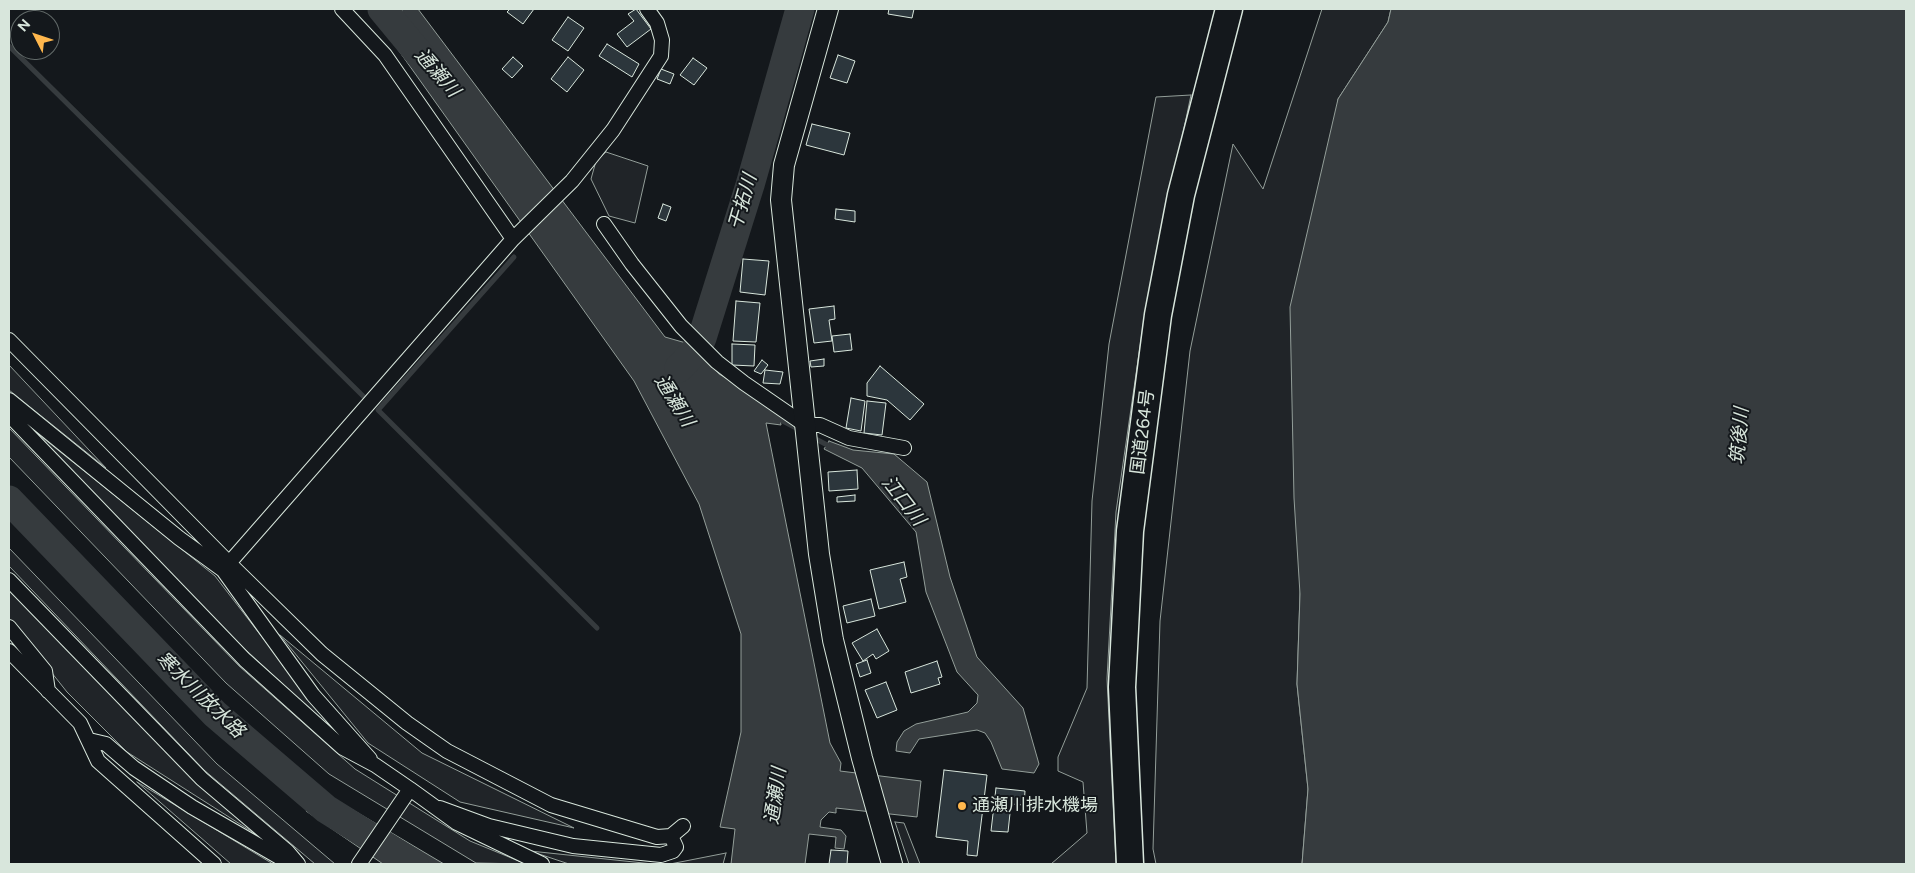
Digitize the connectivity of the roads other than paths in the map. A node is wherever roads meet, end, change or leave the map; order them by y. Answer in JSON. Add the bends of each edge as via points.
{"nodes":[{"id":1,"x":342,"y":9,"type":"edge"},
{"id":2,"x":647,"y":9,"type":"edge"},
{"id":3,"x":828,"y":9,"type":"edge"},
{"id":4,"x":1229,"y":9,"type":"edge"},
{"id":5,"x":604,"y":224,"type":"dead end"},
{"id":6,"x":515,"y":237,"type":"junction"},
{"id":7,"x":9,"y":340,"type":"edge"},
{"id":8,"x":9,"y":400,"type":"edge"},
{"id":9,"x":9,"y":415,"type":"edge"},
{"id":10,"x":806,"y":433,"type":"junction"},
{"id":11,"x":904,"y":448,"type":"dead end"},
{"id":12,"x":226,"y":567,"type":"junction"},
{"id":13,"x":9,"y":580,"type":"edge"},
{"id":14,"x":9,"y":627,"type":"edge"},
{"id":15,"x":9,"y":651,"type":"edge"},
{"id":16,"x":48,"y":691,"type":"junction"},
{"id":17,"x":89,"y":740,"type":"junction"},
{"id":18,"x":375,"y":765,"type":"junction"},
{"id":19,"x":408,"y":791,"type":"junction"},
{"id":20,"x":440,"y":808,"type":"junction"},
{"id":21,"x":683,"y":826,"type":"dead end"},
{"id":22,"x":670,"y":836,"type":"junction"},
{"id":23,"x":214,"y":864,"type":"edge"},
{"id":24,"x":291,"y":864,"type":"edge"},
{"id":25,"x":298,"y":864,"type":"edge"},
{"id":26,"x":359,"y":864,"type":"edge"},
{"id":27,"x":542,"y":864,"type":"edge"},
{"id":28,"x":892,"y":864,"type":"edge"},
{"id":29,"x":1130,"y":864,"type":"edge"}],
"edges":[{"from":1,"to":6,"type":"street","via":[[385,55]]},
{"from":2,"to":6,"type":"street","via":[[657,23],[662,40],[661,56],[613,130],[580,173]]},
{"from":3,"to":10,"type":"street","via":[[786,156],[780,200]]},
{"from":4,"to":29,"type":"highway","name":"国道264号","via":[[1181,195],[1158,315],[1130,531],[1122,687]]},
{"from":5,"to":10,"type":"street","via":[[681,326],[717,362]]},
{"from":6,"to":12,"type":"street"},
{"from":7,"to":12,"type":"street"},
{"from":8,"to":12,"type":"street","via":[[179,538]]},
{"from":9,"to":18,"type":"street","via":[[244,660],[343,748]]},
{"from":10,"to":11,"type":"street","via":[[820,425],[848,438]]},
{"from":10,"to":28,"type":"street","via":[[832,640]]},
{"from":12,"to":18,"type":"street","via":[[313,695]]},
{"from":12,"to":22,"type":"street","via":[[322,654],[447,751],[551,805],[658,837]]},
{"from":13,"to":25,"type":"street","via":[[202,778]]},
{"from":14,"to":16,"type":"street","via":[[45,671]]},
{"from":15,"to":16,"type":"street"},
{"from":16,"to":17,"type":"street","via":[[80,723]]},
{"from":17,"to":23,"type":"street","via":[[98,761]]},
{"from":17,"to":24,"type":"street","via":[[106,744],[134,768],[192,807]]},
{"from":18,"to":19,"type":"street"},
{"from":19,"to":20,"type":"street"},
{"from":19,"to":26,"type":"street"},
{"from":20,"to":22,"type":"street","via":[[488,826],[573,846],[661,855],[676,847]]},
{"from":20,"to":27,"type":"street","via":[[457,822]]},
{"from":21,"to":22,"type":"street"}]}
